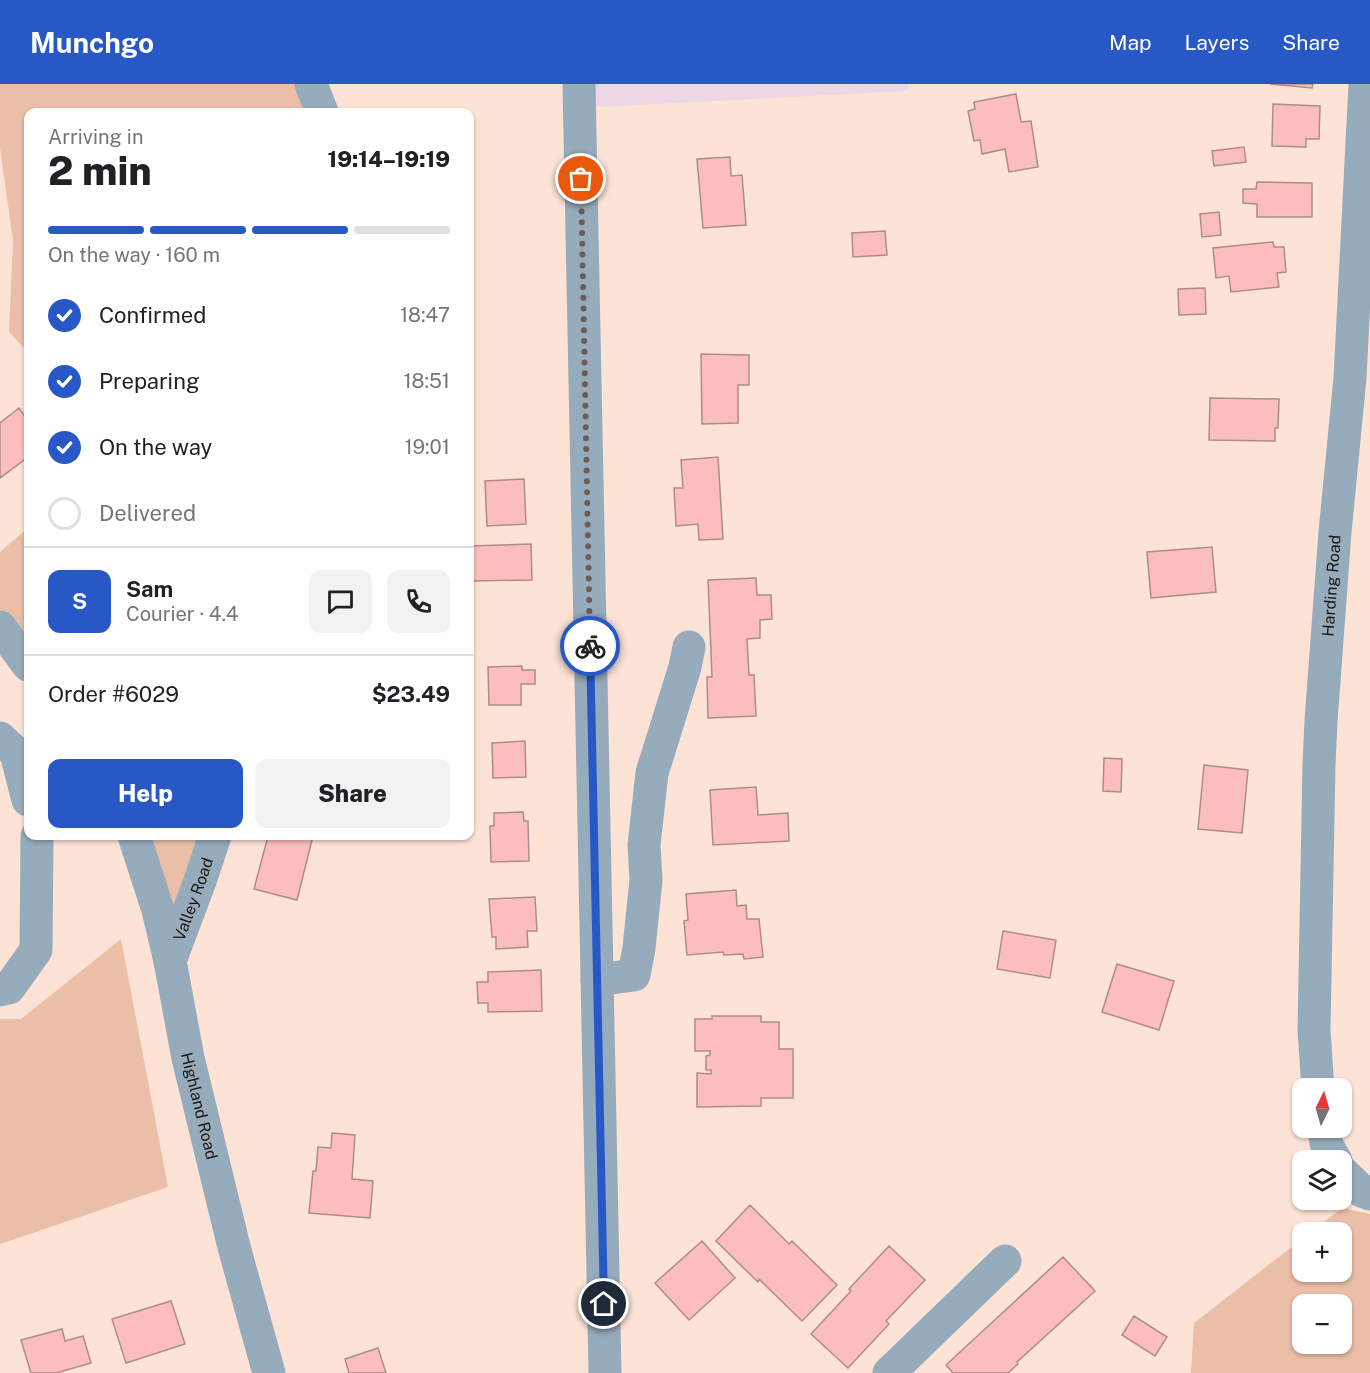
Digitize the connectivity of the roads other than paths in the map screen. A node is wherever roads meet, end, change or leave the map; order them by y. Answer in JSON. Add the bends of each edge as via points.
{"nodes":[{"id":1,"x":311,"y":84,"type":"edge"},
{"id":2,"x":579,"y":84,"type":"edge"},
{"id":3,"x":1365,"y":84,"type":"edge"},
{"id":4,"x":320,"y":108,"type":"edge"},
{"id":5,"x":0,"y":627,"type":"edge"},
{"id":6,"x":688,"y":647,"type":"dead end"},
{"id":7,"x":24,"y":660,"type":"edge"},
{"id":8,"x":0,"y":738,"type":"edge"},
{"id":9,"x":24,"y":784,"type":"edge"},
{"id":10,"x":37,"y":840,"type":"edge"},
{"id":11,"x":135,"y":840,"type":"edge"},
{"id":12,"x":214,"y":840,"type":"edge"},
{"id":13,"x":170,"y":962,"type":"junction"},
{"id":14,"x":597,"y":980,"type":"junction"},
{"id":15,"x":0,"y":990,"type":"edge"},
{"id":16,"x":1317,"y":1078,"type":"edge"},
{"id":17,"x":1352,"y":1181,"type":"edge"},
{"id":18,"x":1370,"y":1194,"type":"edge"},
{"id":19,"x":1005,"y":1261,"type":"dead end"},
{"id":20,"x":269,"y":1373,"type":"edge"},
{"id":21,"x":605,"y":1373,"type":"edge"},
{"id":22,"x":889,"y":1373,"type":"edge"}],
"edges":[{"from":1,"to":4,"type":"street"},
{"from":2,"to":14,"type":"street"},
{"from":3,"to":16,"type":"street","name":"Harding Road","via":[[1350,378],[1318,765],[1314,1030]]},
{"from":5,"to":7,"type":"street"},
{"from":6,"to":14,"type":"street","via":[[652,773],[634,975]]},
{"from":8,"to":9,"type":"street","via":[[16,753]]},
{"from":10,"to":15,"type":"street","via":[[36,950],[9,988]]},
{"from":11,"to":13,"type":"street","name":"Highland Road"},
{"from":12,"to":13,"type":"street","name":"Valley Road"},
{"from":13,"to":20,"type":"street","name":"Highland Road","via":[[193,1081]]},
{"from":14,"to":21,"type":"street"},
{"from":17,"to":18,"type":"street"},
{"from":19,"to":22,"type":"street"}]}
